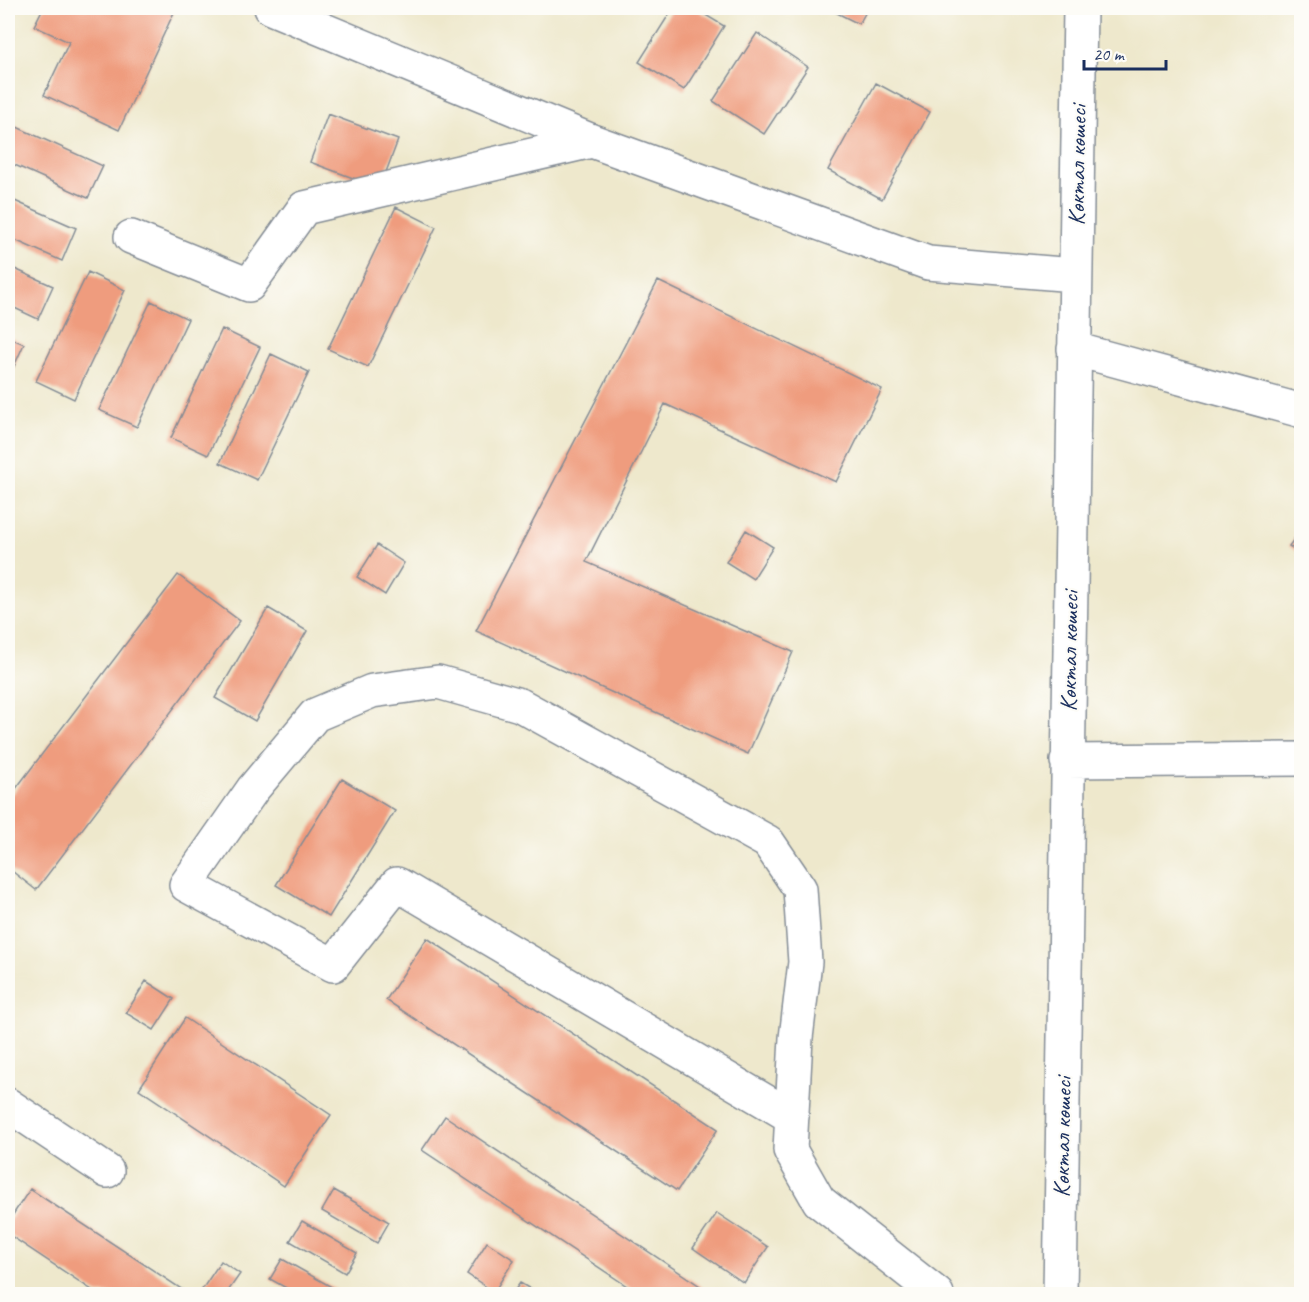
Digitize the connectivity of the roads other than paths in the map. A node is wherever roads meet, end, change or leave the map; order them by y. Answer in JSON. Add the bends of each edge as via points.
{"nodes":[{"id":1,"x":272,"y":8,"type":"edge"},
{"id":2,"x":1080,"y":8,"type":"edge"},
{"id":3,"x":592,"y":141,"type":"junction"},
{"id":4,"x":130,"y":237,"type":"dead end"},
{"id":5,"x":1074,"y":275,"type":"junction"},
{"id":6,"x":1074,"y":349,"type":"junction"},
{"id":7,"x":1302,"y":411,"type":"edge"},
{"id":8,"x":1302,"y":759,"type":"edge"},
{"id":9,"x":1067,"y":761,"type":"junction"},
{"id":10,"x":8,"y":1105,"type":"edge"},
{"id":11,"x":792,"y":1117,"type":"junction"},
{"id":12,"x":107,"y":1171,"type":"dead end"},
{"id":13,"x":937,"y":1294,"type":"edge"},
{"id":14,"x":1060,"y":1294,"type":"edge"}],
"edges":[{"from":1,"to":3,"type":"street"},
{"from":2,"to":5,"type":"street","name":"Көктал көшесі"},
{"from":3,"to":4,"type":"street","via":[[304,208],[249,285]]},
{"from":3,"to":5,"type":"street","via":[[928,263]]},
{"from":5,"to":6,"type":"street","name":"Көктал көшесі"},
{"from":6,"to":7,"type":"street"},
{"from":6,"to":9,"type":"street","name":"Көктал көшесі"},
{"from":8,"to":9,"type":"street"},
{"from":9,"to":14,"type":"street","name":"Көктал көшесі"},
{"from":10,"to":12,"type":"street"},
{"from":11,"to":11,"type":"street","via":[[805,962],[800,889],[768,842],[520,705],[438,682],[372,691],[315,715],[253,789],[186,885],[333,965],[397,884]]},
{"from":11,"to":13,"type":"street","via":[[790,1150],[819,1201]]}]}
